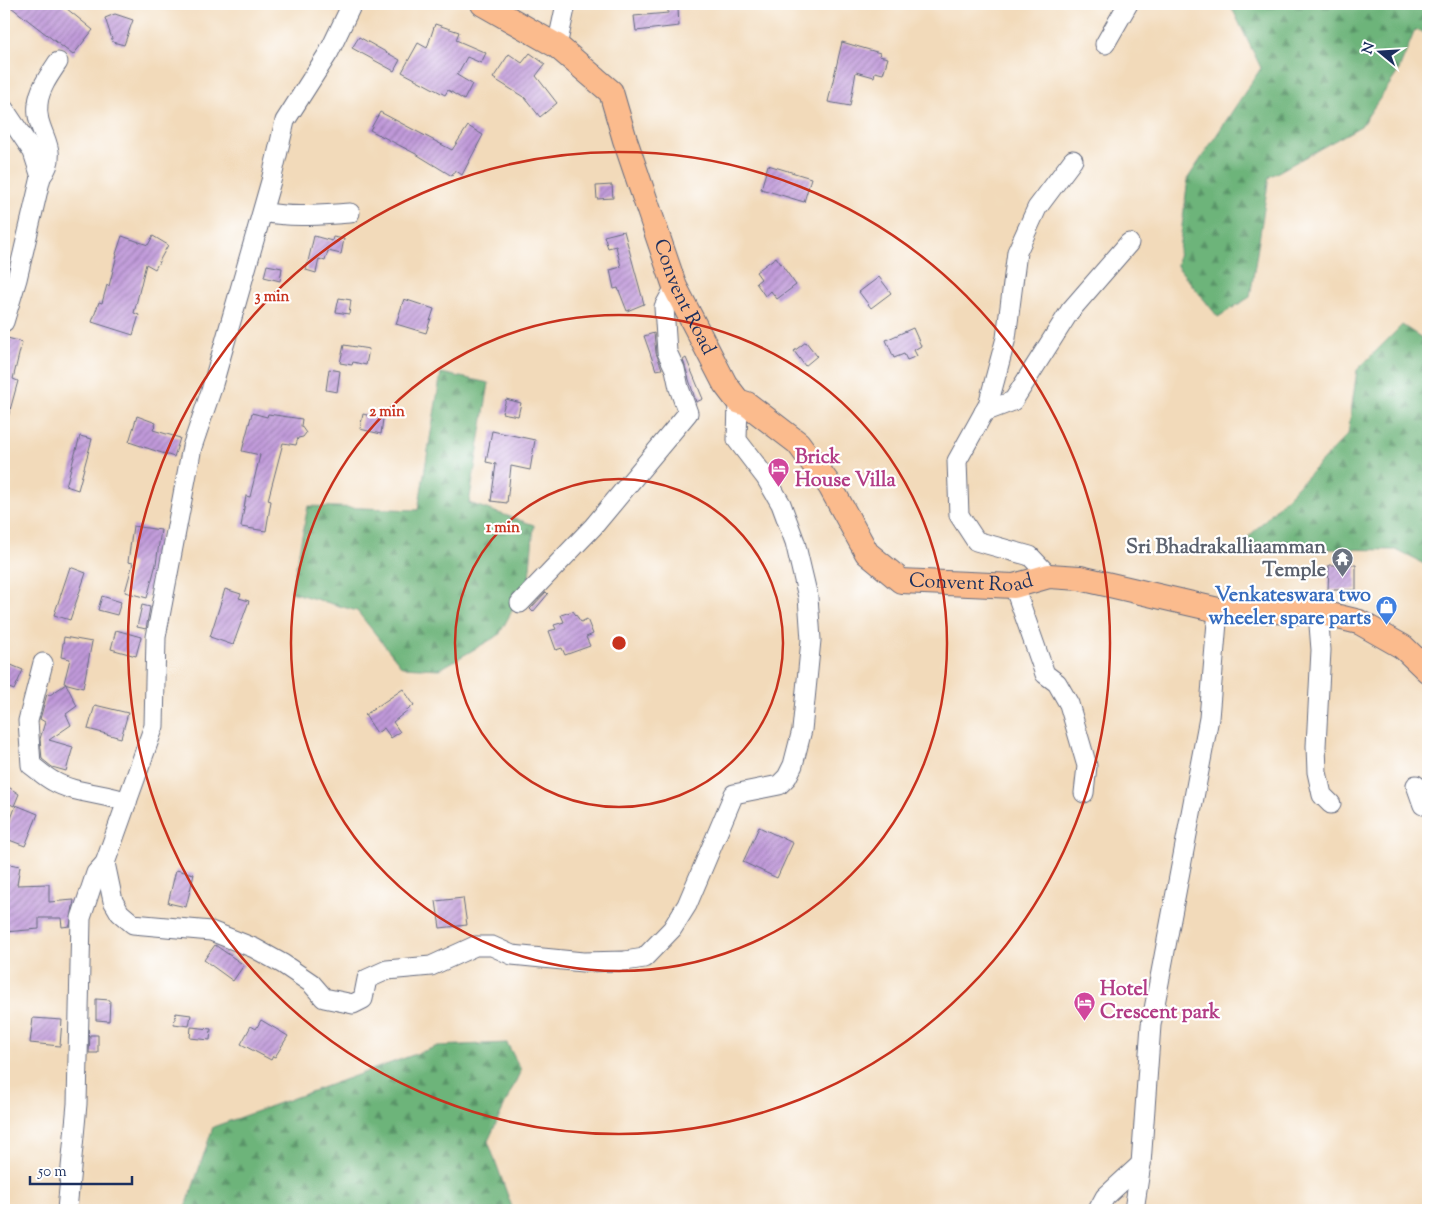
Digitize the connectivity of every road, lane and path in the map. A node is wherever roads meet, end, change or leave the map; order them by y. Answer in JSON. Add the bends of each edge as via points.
{"nodes":[{"id":1,"x":352,"y":4,"type":"edge"},
{"id":2,"x":483,"y":4,"type":"edge"},
{"id":3,"x":566,"y":4,"type":"edge"},
{"id":4,"x":1128,"y":4,"type":"edge"},
{"id":5,"x":1105,"y":44,"type":"dead end"},
{"id":6,"x":557,"y":46,"type":"junction"},
{"id":7,"x":58,"y":62,"type":"dead end"},
{"id":8,"x":4,"y":109,"type":"edge"},
{"id":9,"x":1073,"y":160,"type":"dead end"},
{"id":10,"x":41,"y":177,"type":"junction"},
{"id":11,"x":263,"y":212,"type":"junction"},
{"id":12,"x":350,"y":213,"type":"dead end"},
{"id":13,"x":1129,"y":243,"type":"dead end"},
{"id":14,"x":10,"y":277,"type":"edge"},
{"id":15,"x":675,"y":287,"type":"junction"},
{"id":16,"x":4,"y":322,"type":"edge"},
{"id":17,"x":738,"y":400,"type":"junction"},
{"id":18,"x":984,"y":412,"type":"junction"},
{"id":19,"x":1049,"y":576,"type":"junction"},
{"id":20,"x":1014,"y":586,"type":"junction"},
{"id":21,"x":520,"y":603,"type":"dead end"},
{"id":22,"x":1218,"y":610,"type":"junction"},
{"id":23,"x":1318,"y":612,"type":"junction"},
{"id":24,"x":43,"y":664,"type":"dead end"},
{"id":25,"x":1428,"y":671,"type":"edge"},
{"id":26,"x":1416,"y":785,"type":"dead end"},
{"id":27,"x":1084,"y":793,"type":"dead end"},
{"id":28,"x":127,"y":802,"type":"junction"},
{"id":29,"x":1331,"y":804,"type":"dead end"},
{"id":30,"x":1428,"y":804,"type":"edge"},
{"id":31,"x":106,"y":862,"type":"junction"},
{"id":32,"x":1141,"y":1164,"type":"junction"},
{"id":33,"x":67,"y":1210,"type":"edge"},
{"id":34,"x":1098,"y":1210,"type":"edge"},
{"id":35,"x":1134,"y":1210,"type":"edge"}],
"edges":[{"from":1,"to":11,"type":"street","via":[[329,52],[285,121]]},
{"from":2,"to":6,"type":"main road","name":"Convent Road"},
{"from":3,"to":6,"type":"street"},
{"from":4,"to":5,"type":"street"},
{"from":6,"to":15,"type":"main road","name":"Convent Road","via":[[612,92]]},
{"from":7,"to":10,"type":"street","via":[[37,105],[51,153],[50,166]]},
{"from":8,"to":10,"type":"street","via":[[33,152]]},
{"from":9,"to":18,"type":"street","via":[[1037,208],[1017,252],[1006,338]]},
{"from":10,"to":14,"type":"street"},
{"from":11,"to":12,"type":"street","via":[[281,216]]},
{"from":11,"to":28,"type":"street","via":[[192,447],[156,637],[154,726]]},
{"from":13,"to":18,"type":"street","via":[[1070,311],[1013,401]]},
{"from":14,"to":16,"type":"street"},
{"from":15,"to":17,"type":"main road","name":"Convent Road","via":[[725,384]]},
{"from":15,"to":21,"type":"street","via":[[664,306],[667,352],[688,413],[593,527]]},
{"from":17,"to":20,"type":"main road","name":"Convent Road","via":[[798,443],[830,486],[867,553],[901,581]]},
{"from":17,"to":31,"type":"street","via":[[738,440],[781,504],[795,542],[808,597],[811,640],[802,730],[794,765],[779,785],[734,794],[688,905],[672,929],[644,958],[625,962],[583,962],[512,955],[492,946],[474,946],[431,966],[387,970],[366,979],[362,999],[353,1004],[339,1003],[324,998],[311,983],[275,960],[211,931],[133,924],[120,913],[113,900]]},
{"from":18,"to":19,"type":"street","via":[[957,461],[959,515],[976,541],[1030,556]]},
{"from":19,"to":20,"type":"main road","name":"Convent Road"},
{"from":19,"to":22,"type":"main road","name":"Convent Road","via":[[1080,578]]},
{"from":20,"to":27,"type":"street","via":[[1045,674],[1057,683],[1069,704],[1086,766]]},
{"from":22,"to":23,"type":"main road","name":"Convent Road"},
{"from":22,"to":32,"type":"street","via":[[1209,718],[1151,1025]]},
{"from":23,"to":25,"type":"main road","name":"Convent Road","via":[[1360,622],[1404,647]]},
{"from":23,"to":29,"type":"street","via":[[1321,650],[1317,772],[1322,795]]},
{"from":24,"to":28,"type":"street","via":[[28,722],[31,765],[53,782]]},
{"from":26,"to":30,"type":"street","via":[[1423,806]]},
{"from":28,"to":31,"type":"street"},
{"from":31,"to":33,"type":"street","via":[[96,873],[82,918],[77,1104]]},
{"from":32,"to":34,"type":"street","via":[[1105,1197]]},
{"from":32,"to":35,"type":"street"}]}
